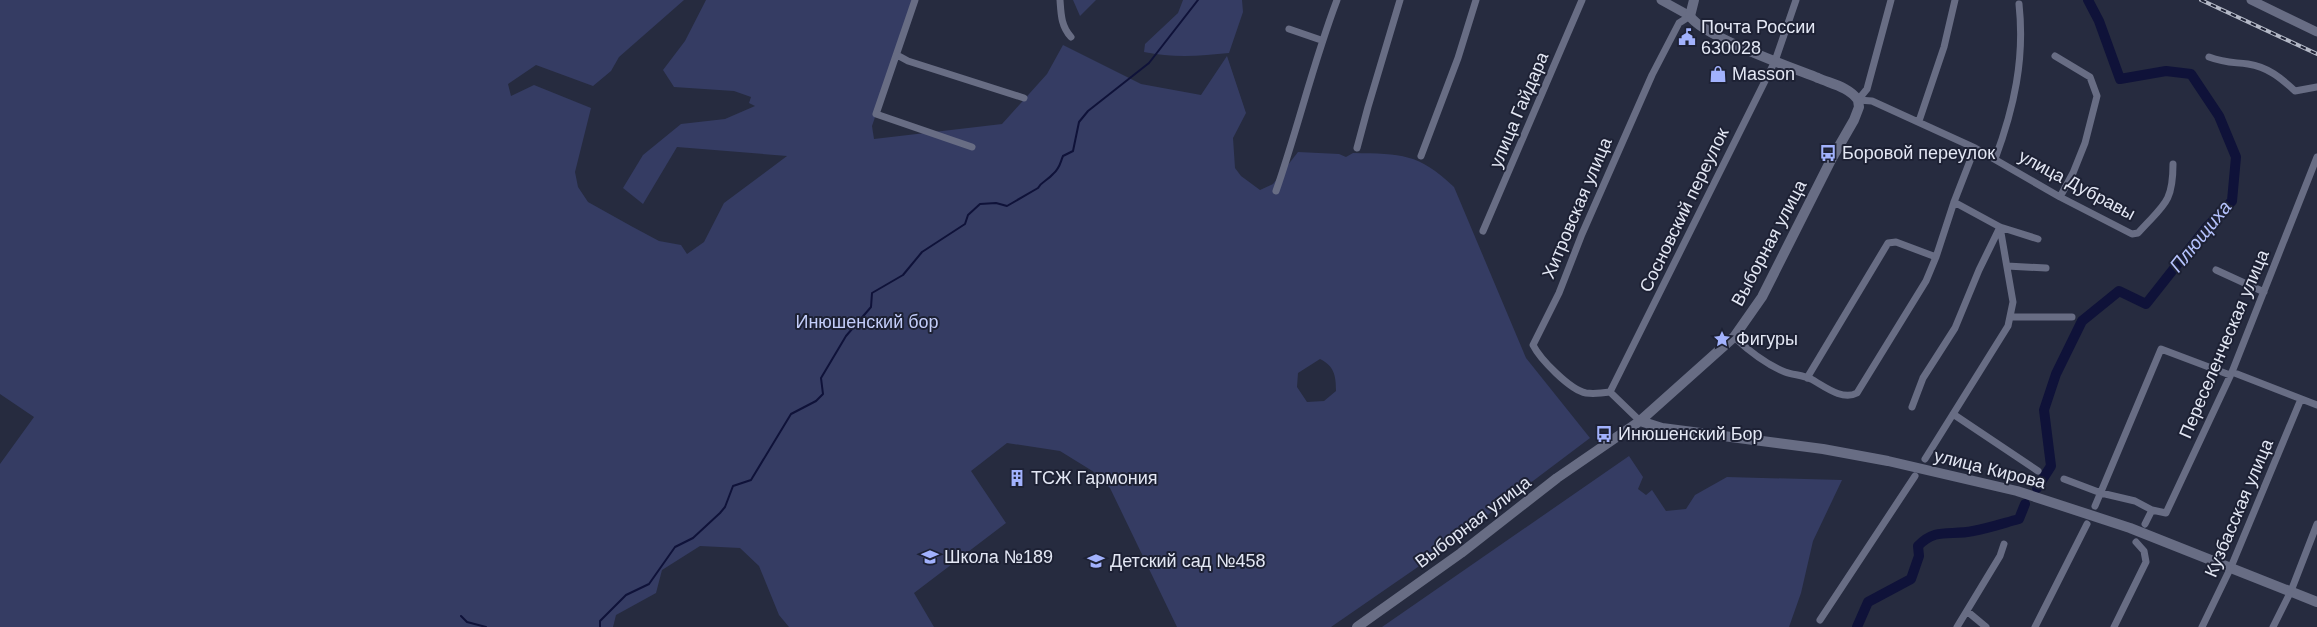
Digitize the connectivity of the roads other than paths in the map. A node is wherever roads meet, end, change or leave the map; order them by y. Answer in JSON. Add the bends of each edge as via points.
{"nodes":[{"id":1,"x":916,"y":0,"type":"edge"},
{"id":2,"x":1060,"y":0,"type":"edge"},
{"id":3,"x":1337,"y":0,"type":"edge"},
{"id":4,"x":1400,"y":0,"type":"edge"},
{"id":5,"x":1476,"y":0,"type":"edge"},
{"id":6,"x":1582,"y":0,"type":"edge"},
{"id":7,"x":1661,"y":0,"type":"edge"},
{"id":8,"x":1694,"y":0,"type":"edge"},
{"id":9,"x":1796,"y":0,"type":"edge"},
{"id":10,"x":1891,"y":0,"type":"edge"},
{"id":11,"x":1954,"y":0,"type":"edge"},
{"id":12,"x":2250,"y":0,"type":"edge"},
{"id":13,"x":2020,"y":4,"type":"dead end"},
{"id":14,"x":1690,"y":16,"type":"junction"},
{"id":15,"x":1289,"y":29,"type":"dead end"},
{"id":16,"x":2317,"y":32,"type":"edge"},
{"id":17,"x":1071,"y":37,"type":"dead end"},
{"id":18,"x":1322,"y":40,"type":"junction"},
{"id":19,"x":897,"y":55,"type":"junction"},
{"id":20,"x":2055,"y":56,"type":"dead end"},
{"id":21,"x":2209,"y":57,"type":"dead end"},
{"id":22,"x":1775,"y":61,"type":"junction"},
{"id":23,"x":2317,"y":87,"type":"edge"},
{"id":24,"x":1024,"y":98,"type":"dead end"},
{"id":25,"x":1858,"y":100,"type":"junction"},
{"id":26,"x":1920,"y":121,"type":"junction"},
{"id":27,"x":972,"y":147,"type":"dead end"},
{"id":28,"x":1358,"y":148,"type":"dead end"},
{"id":29,"x":1975,"y":148,"type":"junction"},
{"id":30,"x":1421,"y":156,"type":"dead end"},
{"id":31,"x":2317,"y":158,"type":"edge"},
{"id":32,"x":1995,"y":159,"type":"junction"},
{"id":33,"x":2173,"y":164,"type":"dead end"},
{"id":34,"x":1276,"y":191,"type":"dead end"},
{"id":35,"x":2060,"y":197,"type":"junction"},
{"id":36,"x":1954,"y":202,"type":"junction"},
{"id":37,"x":2000,"y":226,"type":"junction"},
{"id":38,"x":1483,"y":231,"type":"dead end"},
{"id":39,"x":2038,"y":239,"type":"dead end"},
{"id":40,"x":1936,"y":257,"type":"junction"},
{"id":41,"x":2007,"y":266,"type":"junction"},
{"id":42,"x":2046,"y":268,"type":"dead end"},
{"id":43,"x":2216,"y":270,"type":"dead end"},
{"id":44,"x":2264,"y":292,"type":"junction"},
{"id":45,"x":2010,"y":317,"type":"junction"},
{"id":46,"x":2072,"y":317,"type":"dead end"},
{"id":47,"x":1734,"y":336,"type":"junction"},
{"id":48,"x":2231,"y":373,"type":"junction"},
{"id":49,"x":1807,"y":378,"type":"junction"},
{"id":50,"x":1610,"y":392,"type":"junction"},
{"id":51,"x":2301,"y":399,"type":"junction"},
{"id":52,"x":2317,"y":405,"type":"edge"},
{"id":53,"x":1912,"y":407,"type":"dead end"},
{"id":54,"x":1953,"y":414,"type":"junction"},
{"id":55,"x":1640,"y":421,"type":"junction"},
{"id":56,"x":1926,"y":459,"type":"dead end"},
{"id":57,"x":2038,"y":471,"type":"dead end"},
{"id":58,"x":1914,"y":476,"type":"dead end"},
{"id":59,"x":2064,"y":479,"type":"dead end"},
{"id":60,"x":2101,"y":493,"type":"junction"},
{"id":61,"x":2095,"y":506,"type":"dead end"},
{"id":62,"x":2152,"y":510,"type":"junction"},
{"id":63,"x":2087,"y":524,"type":"dead end"},
{"id":64,"x":2145,"y":524,"type":"dead end"},
{"id":65,"x":2317,"y":524,"type":"edge"},
{"id":66,"x":2136,"y":542,"type":"dead end"},
{"id":67,"x":2004,"y":544,"type":"dead end"},
{"id":68,"x":2231,"y":567,"type":"junction"},
{"id":69,"x":2290,"y":591,"type":"junction"},
{"id":70,"x":2317,"y":602,"type":"edge"},
{"id":71,"x":1968,"y":612,"type":"junction"},
{"id":72,"x":1820,"y":620,"type":"dead end"},
{"id":73,"x":1357,"y":627,"type":"edge"},
{"id":74,"x":1957,"y":627,"type":"edge"},
{"id":75,"x":1986,"y":627,"type":"edge"},
{"id":76,"x":2035,"y":627,"type":"edge"},
{"id":77,"x":2114,"y":627,"type":"edge"},
{"id":78,"x":2202,"y":627,"type":"edge"},
{"id":79,"x":2274,"y":627,"type":"edge"}],
"edges":[{"from":1,"to":19,"type":"street"},
{"from":2,"to":17,"type":"street","via":[[1062,22]]},
{"from":3,"to":18,"type":"street"},
{"from":4,"to":28,"type":"street"},
{"from":5,"to":30,"type":"street"},
{"from":6,"to":38,"type":"street","name":"улица Гайдара"},
{"from":7,"to":14,"type":"street","name":"улица Дубравы"},
{"from":8,"to":14,"type":"main road","name":"Хитровская улица"},
{"from":9,"to":22,"type":"street","name":"Сосновский переулок"},
{"from":10,"to":25,"type":"street","name":"Выборная улица","via":[[1867,89]]},
{"from":11,"to":26,"type":"street","via":[[1944,47]]},
{"from":12,"to":16,"type":"street"},
{"from":13,"to":32,"type":"street","via":[[2021,63],[2016,92]]},
{"from":14,"to":22,"type":"main road","name":"улица Дубравы","via":[[1695,24],[1712,34]]},
{"from":14,"to":50,"type":"street","name":"Хитровская улица","via":[[1679,23],[1652,75],[1559,293],[1533,345],[1536,352],[1567,382],[1584,393]]},
{"from":15,"to":18,"type":"street"},
{"from":18,"to":34,"type":"street"},
{"from":19,"to":24,"type":"street"},
{"from":19,"to":27,"type":"street","via":[[876,114]]},
{"from":20,"to":35,"type":"street","via":[[2090,77],[2097,96],[2085,143]]},
{"from":21,"to":23,"type":"street","via":[[2224,63],[2266,69],[2295,92]]},
{"from":22,"to":25,"type":"main road","name":"улица Дубравы","via":[[1845,89]]},
{"from":22,"to":50,"type":"street","name":"Сосновский переулок"},
{"from":25,"to":26,"type":"street","name":"улица Дубравы","via":[[1872,100]]},
{"from":25,"to":47,"type":"main road","name":"Выборная улица","via":[[1854,120],[1762,297]]},
{"from":26,"to":29,"type":"street","name":"улица Дубравы"},
{"from":29,"to":32,"type":"street","name":"улица Дубравы"},
{"from":29,"to":36,"type":"street"},
{"from":31,"to":44,"type":"street","name":"Переселенческая улица"},
{"from":32,"to":35,"type":"street","name":"улица Дубравы"},
{"from":33,"to":35,"type":"street","name":"улица Дубравы","via":[[2170,198],[2138,232],[2132,234]]},
{"from":36,"to":37,"type":"street"},
{"from":36,"to":40,"type":"street"},
{"from":37,"to":39,"type":"street"},
{"from":37,"to":41,"type":"street"},
{"from":37,"to":53,"type":"street","via":[[1956,328],[1923,378]]},
{"from":40,"to":49,"type":"street","via":[[1896,242],[1888,244]]},
{"from":40,"to":49,"type":"street","via":[[1921,290],[1860,390],[1848,396]]},
{"from":41,"to":42,"type":"street"},
{"from":41,"to":45,"type":"street","via":[[2013,302]]},
{"from":43,"to":44,"type":"street"},
{"from":44,"to":48,"type":"street","name":"Переселенческая улица"},
{"from":45,"to":46,"type":"street"},
{"from":45,"to":54,"type":"street","via":[[2008,326]]},
{"from":47,"to":49,"type":"street","via":[[1751,353],[1784,371]]},
{"from":47,"to":55,"type":"main road","name":"Выборная улица"},
{"from":48,"to":51,"type":"street"},
{"from":48,"to":60,"type":"street","via":[[2161,349]]},
{"from":48,"to":62,"type":"street","name":"Переселенческая улица","via":[[2166,513]]},
{"from":50,"to":55,"type":"street"},
{"from":51,"to":52,"type":"street"},
{"from":51,"to":68,"type":"street","name":"Кузбасская улица"},
{"from":54,"to":56,"type":"street"},
{"from":54,"to":57,"type":"street"},
{"from":55,"to":68,"type":"main road","name":"улица Кирова","via":[[1698,434],[1822,449],[2017,491]]},
{"from":55,"to":73,"type":"main road","name":"Выборная улица","via":[[1557,478],[1454,558]]},
{"from":58,"to":72,"type":"street"},
{"from":59,"to":60,"type":"street"},
{"from":60,"to":61,"type":"street"},
{"from":60,"to":62,"type":"street","via":[[2135,501]]},
{"from":62,"to":64,"type":"street"},
{"from":63,"to":76,"type":"street"},
{"from":65,"to":69,"type":"street"},
{"from":66,"to":77,"type":"street","via":[[2144,551],[2146,562]]},
{"from":67,"to":71,"type":"street"},
{"from":68,"to":69,"type":"main road","name":"улица Кирова"},
{"from":68,"to":78,"type":"street","name":"Кузбасская улица"},
{"from":69,"to":70,"type":"main road","name":"улица Кирова"},
{"from":69,"to":79,"type":"street"},
{"from":71,"to":74,"type":"street"},
{"from":71,"to":75,"type":"street"}]}
